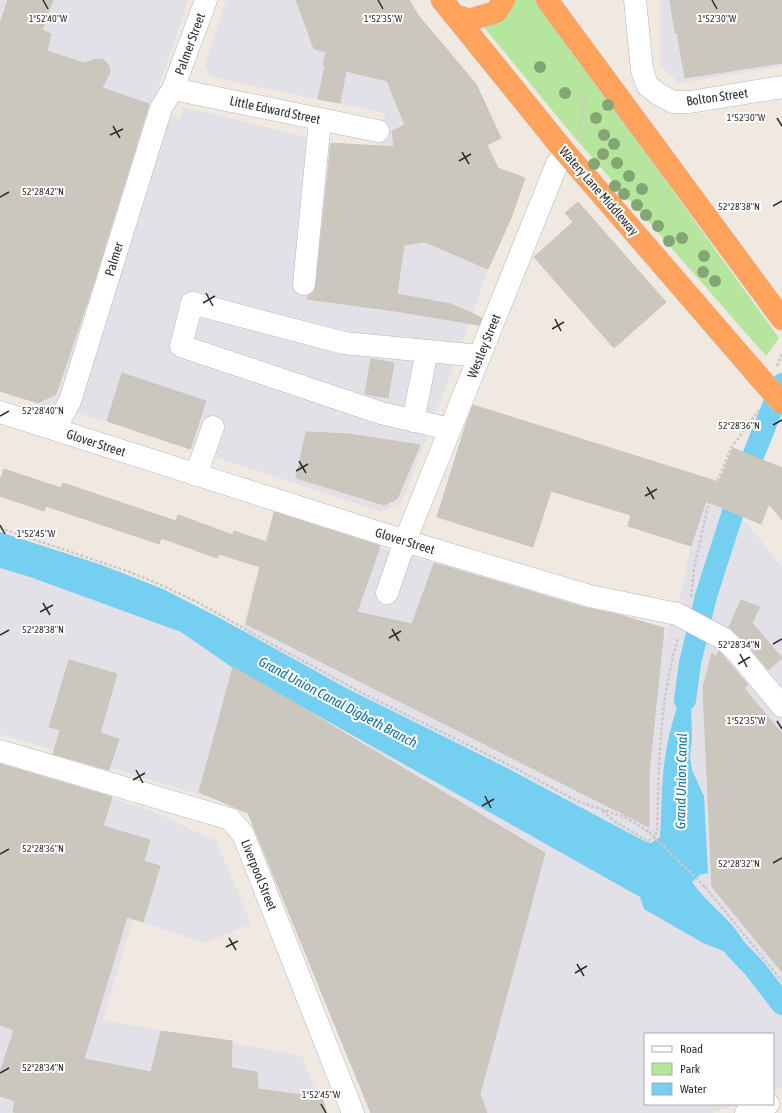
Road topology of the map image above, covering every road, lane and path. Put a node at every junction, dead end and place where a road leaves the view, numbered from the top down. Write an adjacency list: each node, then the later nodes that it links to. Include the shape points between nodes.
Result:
1 (206, 0): 7 (street, Palmer Street)
2 (504, 0): 5 (highway, via 496,12 469,20)
3 (547, 0): 12 (highway)
4 (636, 0): 6 (street, Bolton Street, via 642,70 647,85 658,94 673,102 690,102)
5 (448, 8): 10 (highway, Watery Lane Middleway)
6 (782, 86)
7 (173, 89): 8 (street, Little Edward Street); 19 (street, Palmer, via 161,108 70,401)
8 (320, 120): 9 (street, Little Edward Street); 11 (street)
9 (378, 131)
10 (565, 152): 14 (street, Westley Street, via 557,164); 15 (highway, Watery Lane Middleway, bridge)
11 (304, 284)
12 (782, 319)
13 (427, 351): 14 (street); 17 (street); 17 (street, via 344,343 192,303 180,346 374,411)
14 (480, 356): 20 (street, Westley Street)
15 (782, 403)
16 (0, 412): 19 (street, Glover Street)
17 (413, 421): 20 (street)
18 (213, 426): 21 (street)
19 (55, 429): 21 (street, Glover Street)
20 (450, 429): 23 (street, Westley Street)
21 (196, 475): 23 (street, Glover Street)
22 (0, 528): 27 (path, bridge, via 161,585 199,603 364,694 577,801 627,818 649,832 705,887)
23 (405, 541): 24 (street, Westley Street); 25 (street, Glover Street, bridge, via 590,596 677,614 724,639)
24 (387, 594)
25 (782, 706)
26 (0, 751): 29 (street, Liverpool Street, via 230,819 243,834)
27 (782, 981)
28 (766, 1105): 30 (street)
29 (353, 1113)
30 (746, 1113)

